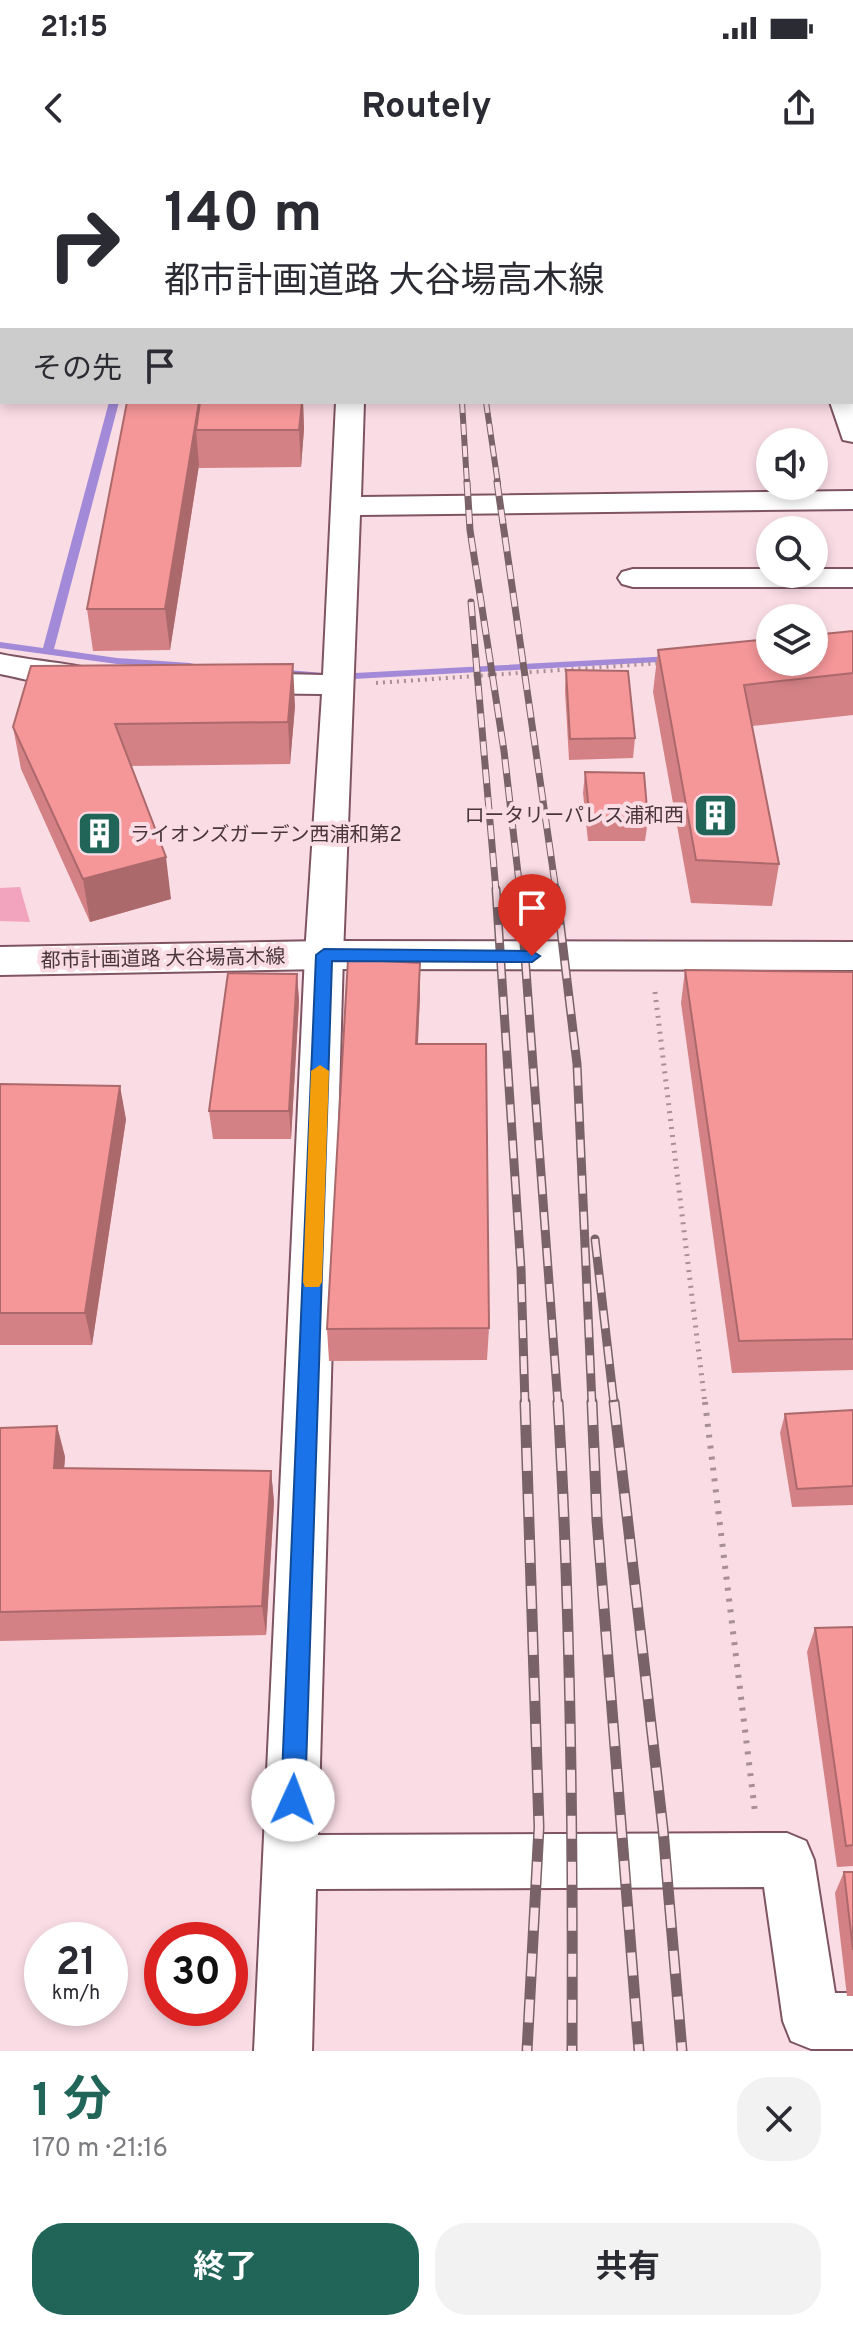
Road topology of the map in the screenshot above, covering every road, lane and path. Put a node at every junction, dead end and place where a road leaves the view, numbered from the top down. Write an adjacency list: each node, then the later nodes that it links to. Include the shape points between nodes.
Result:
1 (350, 404): 5 (street)
2 (845, 404): 3 (street)
3 (853, 434)
4 (853, 500): 5 (street)
5 (346, 506): 12 (street)
6 (633, 578): 7 (street)
7 (853, 578)
8 (674, 662): 12 (path)
9 (0, 664): 10 (street)
10 (116, 680)
11 (211, 682): 12 (street)
12 (339, 685): 13 (street)
13 (324, 955): 14 (street, 都市計画道路 大谷場高木線); 15 (street, 都市計画道路 大谷場高木線); 18 (street)
14 (853, 956)
15 (0, 961)
16 (654, 990): 17 (path)
17 (761, 1861): 18 (street); 19 (street, via 787,1860 811,2021)
18 (291, 1862): 20 (street)
19 (853, 2021)
20 (283, 2051)

